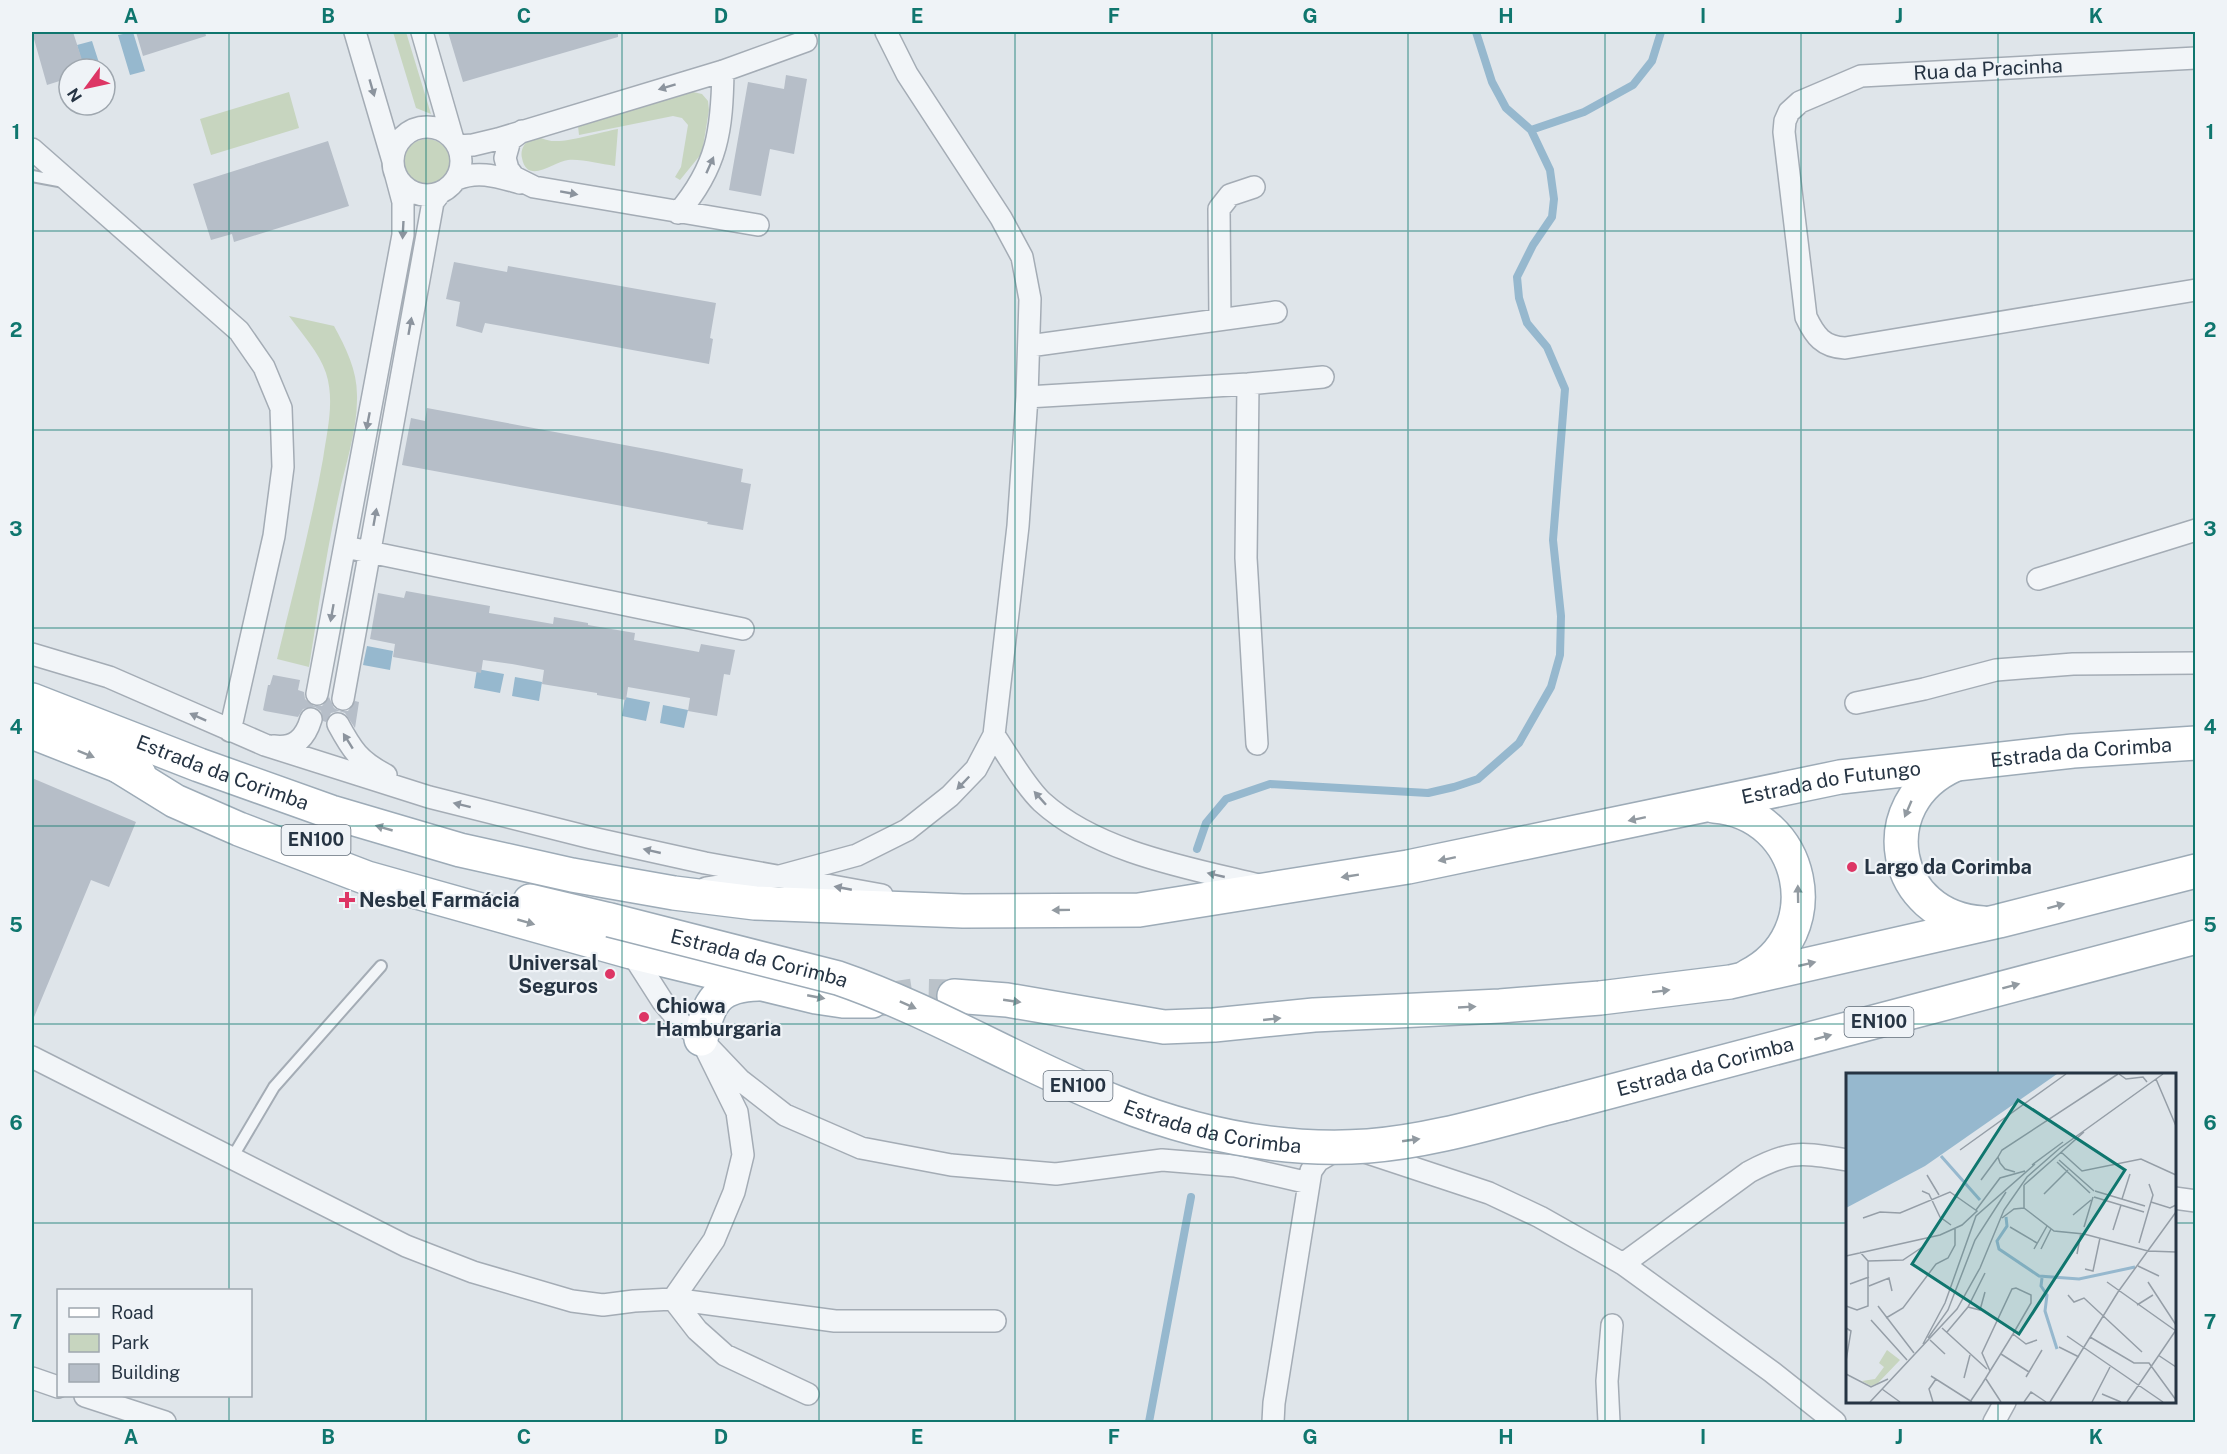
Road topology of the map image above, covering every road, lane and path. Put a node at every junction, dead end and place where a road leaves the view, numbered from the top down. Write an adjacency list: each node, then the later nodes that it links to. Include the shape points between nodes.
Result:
1 (355, 32): 10 (street, one-way to 10)
2 (422, 32): 8 (street)
3 (887, 32): 22 (street, via 907,74 1022,257 1030,299)
4 (806, 40): 6 (street)
5 (2196, 58): 19 (street, Rua da Pracinha, via 1862,75 1800,102 1785,121 1784,132 1806,317 1813,332 1833,347)
6 (723, 70): 7 (street, one-way to 7); 17 (street, one-way to 6, via 700,184 715,154)
7 (525, 130): 8 (street, via 473,145); 14 (street, via 510,140 504,158 514,177)
8 (455, 141): 10 (street, via 442,130 419,127 400,139 394,150); 12 (street, via 461,157)
9 (32, 149): 13 (street)
10 (394, 167): 16 (street, via 408,189 418,194); 27 (street, one-way to 27, via 403,202 403,235)
11 (32, 176): 13 (lane)
12 (457, 179): 14 (street, via 477,173); 16 (street)
13 (69, 183): 39 (street, via 239,331 264,367 281,408 283,467 274,536)
14 (534, 187): 17 (street, one-way to 17)
15 (1254, 187): 21 (street, via 1230,195 1219,209)
16 (440, 193): 28 (street, one-way to 16, via 433,202)
17 (678, 213): 18 (street)
18 (758, 225)
19 (2196, 290)
20 (1276, 312): 21 (street)
21 (1220, 319): 22 (street)
22 (1029, 346): 25 (street)
23 (1323, 377): 24 (street)
24 (1248, 384): 25 (street); 42 (street, via 1246,558)
25 (1027, 397): 41 (street, via 1018,526)
26 (2196, 530): 29 (street)
27 (344, 547): 28 (street); 33 (street, one-way to 33)
28 (369, 551): 30 (street); 34 (street)
29 (2038, 579)
30 (742, 628)
31 (32, 654): 39 (street, one-way to 31, via 109,677)
32 (2196, 663): 36 (street, via 1996,669)
33 (317, 694)
34 (343, 699)
35 (32, 700): 52 (main road, Estrada da Corimba / EN100, one-way to 35, via 460,850 331,812)
36 (1856, 703)
37 (311, 719): 44 (street, via 304,737 296,743 286,748)
38 (338, 724): 47 (street, one-way to 38, via 366,764)
39 (230, 731): 44 (street)
40 (32, 732): 46 (main road, Estrada da Corimba / EN100, one-way to 46)
41 (994, 735): 50 (street, one-way to 50, via 976,770 907,830 857,855); 51 (street, one-way to 41, via 1161,860 1096,837 1067,822 1040,800)
42 (1257, 744)
43 (2196, 744): 45 (main road, Estrada da Corimba / EN100)
44 (265, 745): 47 (street)
45 (1968, 762): 48 (main road, Estrada do Futungo / EN100, via 1840,777); 54 (main road, one-way to 54, via 1931,778 1913,798 1902,830 1902,857 1915,888 1934,907 1959,920)
46 (120, 767): 55 (main road, Estrada da Corimba / EN100, one-way to 55, bridge, via 278,828 379,860 838,978 953,1025 1115,1102 1172,1123 1235,1139 1299,1146 1368,1146 1433,1137); 56 (main road, Estrada da Corimba / EN100, one-way to 56, via 186,805 239,829 367,878)
47 (429, 797): 50 (street, one-way to 47, via 705,863)
48 (1695, 807): 51 (main road, Estrada da Corimba / EN100, one-way to 51, via 1408,867); 58 (main road, one-way to 48, via 1768,963 1787,940 1797,914 1798,885 1783,845 1763,824 1723,807)
49 (2196, 872): 54 (main road, one-way to 49)
50 (780, 876): 52 (street); 53 (street, one-way to 50)
51 (1273, 888): 53 (main road, Estrada da Corimba / EN100, one-way to 53, via 1139,910)
52 (674, 893): 53 (main road, Estrada da Corimba / EN100, via 755,903)
53 (963, 911)
54 (1999, 921): 58 (main road, one-way to 54)
55 (2196, 937)
56 (631, 952): 59 (main road, Estrada da Corimba / EN100); 62 (street, via 663,1002)
57 (381, 966): 64 (lane, via 274,1087)
58 (1730, 982): 60 (main road, one-way to 58, via 1007,1000 1164,1028 1314,1014 1600,998)
59 (764, 983): 61 (main road, Estrada da Corimba / EN100, one-way to 61, via 816,997); 62 (main road, EN100, via 740,984 719,994 706,1013)
60 (954, 996)
61 (872, 1001)
62 (701, 1040): 66 (street, via 740,1080 785,1114 861,1149 951,1165 1056,1174 1162,1160 1235,1166); 70 (street, via 737,1112 743,1155 734,1192 714,1240)
63 (32, 1057): 64 (street)
64 (232, 1158): 70 (street, via 406,1246 473,1272 572,1301 603,1305)
65 (1846, 1160): 69 (street, via 1802,1153 1771,1160)
66 (1309, 1183): 69 (street, via 1318,1161 1353,1148 1489,1193); 79 (street)
67 (2176, 1198): 68 (street)
68 (2196, 1201)
69 (1623, 1264): 81 (street)
70 (673, 1299): 71 (street, via 835,1321); 75 (street, via 697,1330 725,1355)
71 (995, 1321)
72 (1611, 1325): 80 (street)
73 (32, 1377): 74 (street)
74 (57, 1387)
75 (808, 1394)
76 (91, 1397): 78 (street)
77 (2004, 1403): 82 (street)
78 (165, 1422)
79 (1273, 1422)
80 (1609, 1422)
81 (1835, 1422)
82 (1994, 1422)

